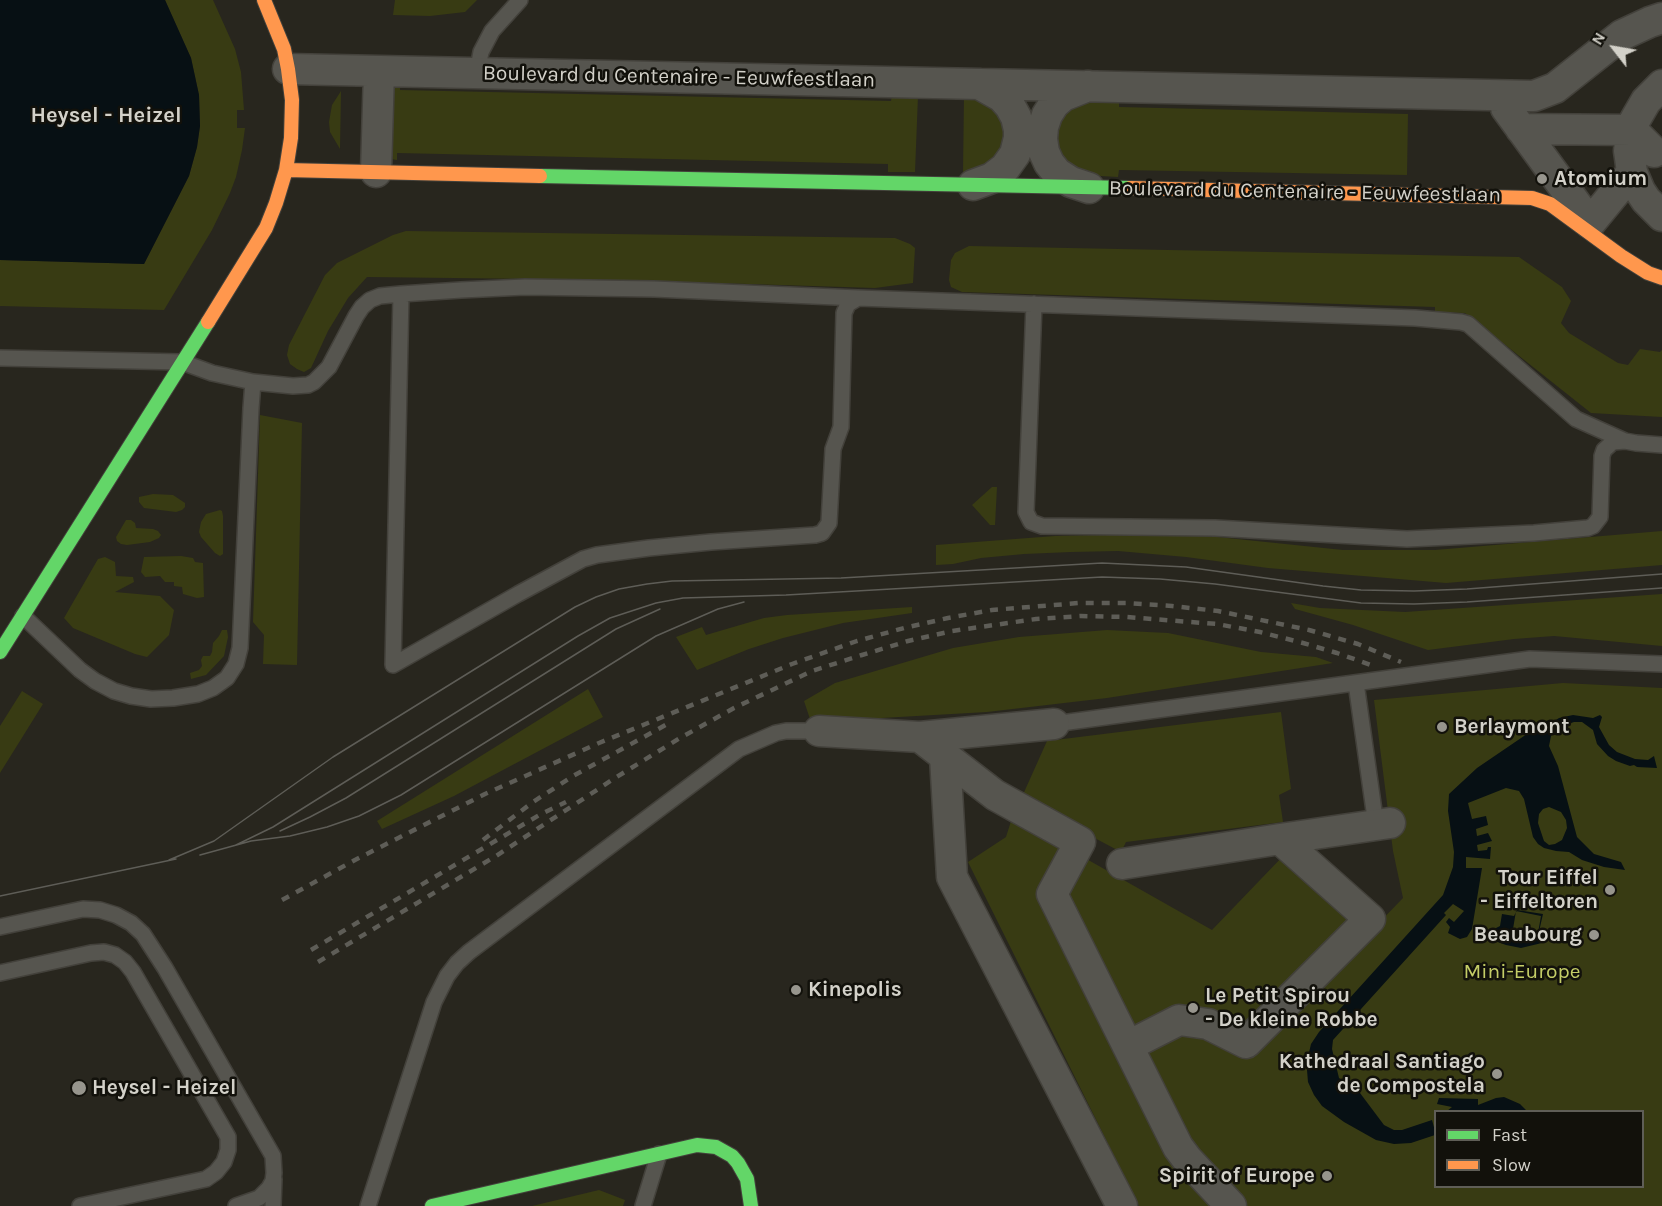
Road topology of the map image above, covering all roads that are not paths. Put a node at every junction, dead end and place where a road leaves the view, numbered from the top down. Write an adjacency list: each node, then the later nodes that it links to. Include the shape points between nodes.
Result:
1 (264, 0): 4 (street)
2 (520, 0): 6 (lane, via 492,31 481,52)
3 (1662, 18): 10 (street, via 1622,34 1555,88)
4 (288, 69): 5 (street, Boulevard du Centenaire - Eeuwfeestlaan); 13 (street, via 292,118)
5 (379, 71): 6 (street, Boulevard du Centenaire - Eeuwfeestlaan); 14 (street)
6 (477, 73): 7 (street, Boulevard du Centenaire - Eeuwfeestlaan)
7 (979, 84): 9 (street, Boulevard du Centenaire - Eeuwfeestlaan); 16 (street, Boulevard du Centenaire - Eeuwfeestlaan, via 1010,106 1019,130 1015,154 1005,168)
8 (1662, 85): 11 (street, via 1646,101)
9 (1088, 86): 10 (street, Boulevard du Centenaire - Eeuwfeestlaan); 17 (street, Boulevard du Centenaire - Eeuwfeestlaan, via 1054,104 1047,115 1042,139 1044,152 1057,173)
10 (1511, 111): 11 (street); 15 (street, via 1590,223)
11 (1632, 130): 12 (street); 15 (street)
12 (1654, 152)
13 (286, 170): 14 (street, Boulevard du Centenaire - Eeuwfeestlaan); 24 (street, via 266,228)
14 (376, 172): 16 (street, Boulevard du Centenaire - Eeuwfeestlaan)
15 (1632, 172): 18 (street, via 1646,200)
16 (973, 185): 17 (street, Boulevard du Centenaire - Eeuwfeestlaan)
17 (1089, 188): 19 (street, Boulevard du Centenaire - Eeuwfeestlaan, via 1532,198 1550,204 1621,256)
18 (1662, 216)
19 (1662, 278)
20 (401, 294): 21 (lane, via 589,287); 21 (lane, via 393,665 584,559 649,548 822,533 830,524 833,449 841,427 844,313 848,304); 25 (lane, via 380,296 362,307 329,367 314,382 293,386)
21 (858, 298): 22 (lane)
22 (1034, 304): 26 (lane, via 1461,322 1576,419); 26 (lane, via 1026,512 1031,522 1041,526 1203,528 1407,539 1588,528 1600,517 1604,450 1613,442)
23 (0, 358): 24 (lane)
24 (182, 362): 25 (lane, via 212,374); 28 (street)
25 (253, 382): 28 (lane, via 240,648 236,664 226,678 198,694 173,698 151,699 114,691 80,670)
26 (1625, 441): 27 (lane)
27 (1662, 445)
28 (23, 616): 29 (street)
29 (0, 652)
30 (1662, 664): 31 (lane, via 1530,659)
31 (1356, 682): 32 (lane); 36 (lane)
32 (1054, 724): 34 (street)
33 (819, 731): 34 (street); 47 (lane, via 776,733 739,749 458,963 434,1002)
34 (920, 737): 35 (street)
35 (945, 757): 41 (street, via 995,795 1080,842 1052,894); 51 (street, via 952,877)
36 (1383, 824): 37 (street)
37 (1280, 839): 38 (street); 41 (street, via 1370,918 1246,1043 1208,1024 1179,1020)
38 (1122, 864)
39 (0, 927): 43 (lane, via 83,909 116,915 137,928 159,958 273,1156)
40 (0, 972): 44 (lane, via 91,953 104,952 125,962 228,1137 224,1162 206,1179)
41 (1128, 1046): 52 (street, via 1178,1147)
42 (660, 1152): 48 (street); 49 (lane); 50 (street, via 706,1145 732,1156 747,1179)
43 (274, 1173): 45 (lane, via 264,1194); 46 (lane)
44 (80, 1206)
45 (236, 1206)
46 (273, 1206)
47 (368, 1206)
48 (432, 1206)
49 (643, 1206)
50 (751, 1206)
51 (1122, 1206)
52 (1231, 1206)

